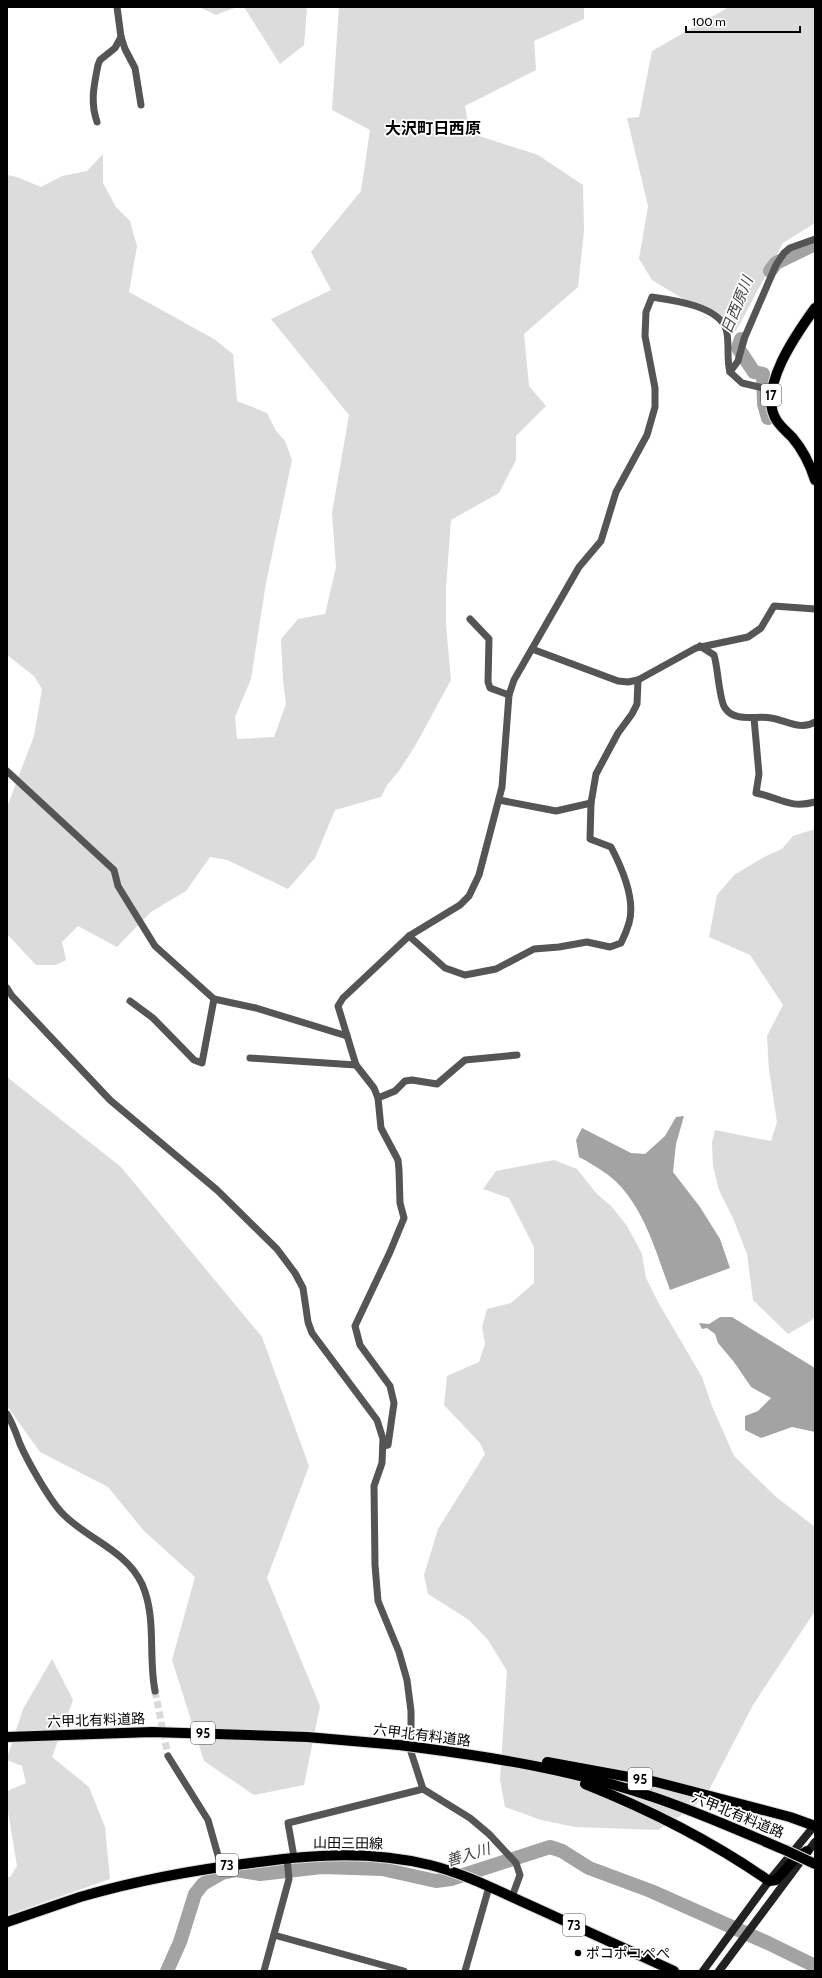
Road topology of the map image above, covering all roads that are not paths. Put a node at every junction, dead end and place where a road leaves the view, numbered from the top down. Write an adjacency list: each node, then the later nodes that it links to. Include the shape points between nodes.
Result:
1 (117, 7): 2 (street)
2 (121, 37): 3 (street, via 136,68); 4 (street, via 98,65 92,99)
3 (141, 104)
4 (97, 122)
5 (815, 239): 7 (street, via 790,248 776,265 744,340 738,361)
6 (815, 308): 8 (main road, 17, via 782,363)
7 (730, 372): 8 (street, via 742,384); 13 (street, via 726,330 722,320 714,313 676,301 652,297 646,312 645,336 655,388 654,407 647,435 616,492 601,542 579,567)
8 (772, 390): 9 (main road, 17, via 773,414 804,453)
9 (815, 480)
10 (815, 609): 12 (street, via 774,606 760,628 748,637)
11 (470, 619): 15 (street, via 489,638 490,688)
12 (700, 646): 14 (street); 16 (street, via 714,654 724,708 731,714)
13 (532, 648): 14 (street, via 618,681); 15 (street, via 514,680)
14 (638, 680): 21 (street, via 637,704 596,774)
15 (509, 695): 19 (street)
16 (754, 718): 17 (street, via 771,718 802,726); 20 (street, via 759,774 756,793 773,796 799,806)
17 (815, 722)
18 (7, 771): 25 (street, via 114,870 118,886 155,946)
19 (499, 800): 21 (street, via 556,811); 22 (street, via 479,875 469,896)
20 (815, 802)
21 (591, 803): 22 (street, via 590,840 611,847 622,869 630,896 630,922 621,943 610,947 587,942 534,949 496,969 465,976 445,968)
22 (409, 936): 26 (street, via 343,998 338,1006)
23 (7, 988): 32 (street, via 110,1100 217,1190 277,1249 303,1288 312,1333 377,1420)
24 (130, 1000): 25 (street, via 153,1018 194,1060 202,1063)
25 (214, 1000): 26 (street, via 256,1008)
26 (347, 1036): 29 (street)
27 (517, 1056): 30 (street, via 465,1060 437,1084 405,1081 395,1091)
28 (250, 1058): 29 (street)
29 (356, 1065): 30 (street, via 374,1088)
30 (378, 1098): 32 (street, via 381,1128 398,1160 400,1203 404,1218 355,1326 360,1344 390,1386 394,1403 388,1446)
31 (7, 1414): 33 (street, via 16,1428 20,1444 36,1475 62,1514 126,1562 141,1583 148,1602 152,1627 151,1662)
32 (383, 1446): 38 (street, via 382,1463 374,1486 378,1600 399,1652 407,1680 411,1711 411,1752)
33 (155, 1691)
34 (7, 1737): 35 (main road, 六甲北有料道路 / 95, bridge, via 152,1732 307,1737)
35 (461, 1753): 37 (main road, 六甲北有料道路 / 95); 39 (main road, 95, via 498,1755 579,1767 656,1782 790,1817)
36 (168, 1756): 44 (street, via 208,1820)
37 (548, 1769): 43 (main road, 六甲北有料道路 / 95, bridge, via 649,1796 713,1819); 45 (main road, 95, via 651,1811 746,1865)
38 (423, 1788): 42 (street, via 288,1823); 47 (street, via 470,1818 516,1863 520,1875)
39 (815, 1826): 45 (street)
40 (815, 1842): 41 (street)
41 (807, 1851): 45 (main road, via 796,1858 776,1880); 55 (street)
42 (290, 1858): 44 (main road, 山田三田線 / 73); 46 (main road, 山田三田線 / 73, via 334,1854 402,1859 453,1872); 49 (street, via 289,1879)
43 (815, 1864)
44 (221, 1866): 48 (main road, 山田三田線 / 73, via 151,1879 80,1897)
45 (769, 1882): 54 (street)
46 (488, 1887): 47 (main road, 山田三田線 / 73); 52 (street)
47 (512, 1897): 53 (main road, 山田三田線 / 73)
48 (7, 1922)
49 (274, 1934): 50 (street); 51 (street)
50 (264, 1971)
51 (404, 1971)
52 (465, 1971)
53 (674, 1971)
54 (703, 1971)
55 (719, 1971)

